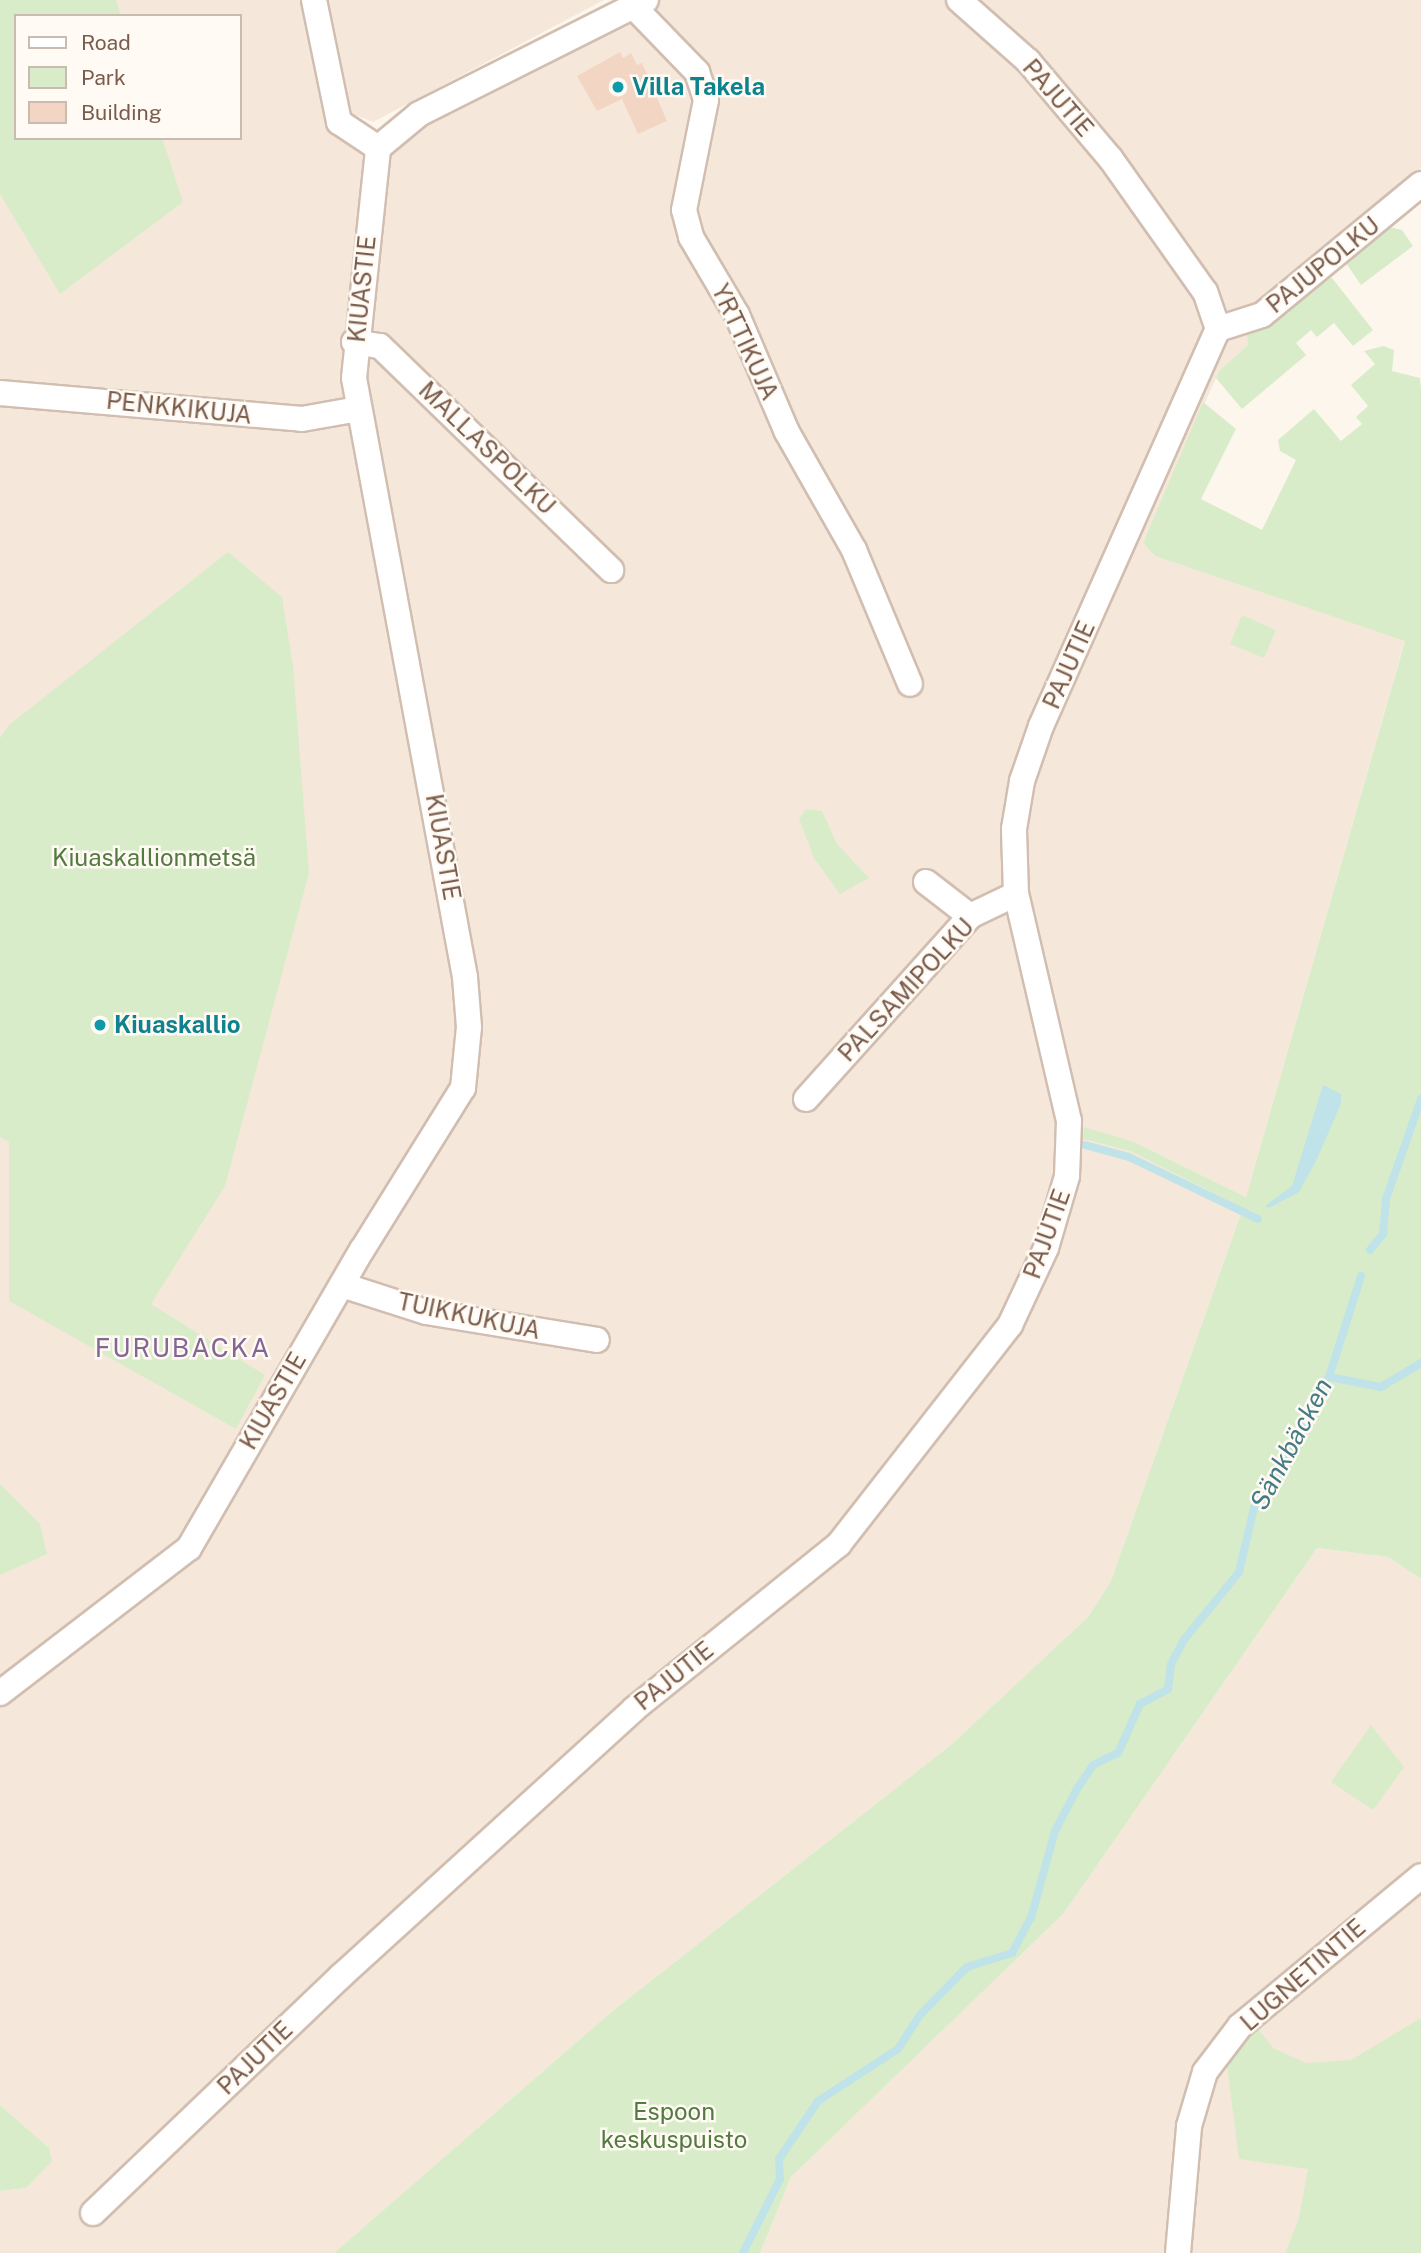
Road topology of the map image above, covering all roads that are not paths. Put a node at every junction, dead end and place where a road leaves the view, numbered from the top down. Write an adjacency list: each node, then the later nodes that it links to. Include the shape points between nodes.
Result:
1 (314, 0): 4 (street, via 339,122)
2 (959, 0): 6 (street, PAJUTIE, via 1028,61 1110,158 1205,292)
3 (640, 3): 4 (street, via 419,114); 11 (street, YRTTIKUJA, via 697,72 706,100 684,211 691,237 737,315 787,432 854,550)
4 (378, 148): 7 (street, KIUASTIE)
5 (1421, 184): 6 (street, PAJUPOLKU, via 1262,315)
6 (1217, 329): 13 (street, PAJUTIE, via 1030,754 1014,829)
7 (354, 342): 9 (street, KIUASTIE); 10 (street, MALLASPOLKU, via 380,346)
8 (0, 393): 9 (street, PENKKIKUJA, via 302,419)
9 (359, 409): 16 (street, KIUASTIE, via 418,704 468,1027 463,1088)
10 (611, 570)
11 (910, 684)
12 (926, 882): 14 (street)
13 (1016, 894): 14 (street, PALSAMIPOLKU); 20 (street, PAJUTIE, via 1068,1135 1068,1176 1046,1248 1010,1325 839,1544 634,1709 341,1976)
14 (970, 916): 15 (street, PALSAMIPOLKU)
15 (806, 1099)
16 (342, 1285): 17 (street, TUIKKUKUJA, via 426,1312); 18 (street, KIUASTIE, via 189,1548)
17 (597, 1340)
18 (0, 1693)
19 (1421, 1876): 21 (street, LUGNETINTIE, via 1240,2026 1205,2072 1191,2113)
20 (93, 2213)
21 (1178, 2253)

